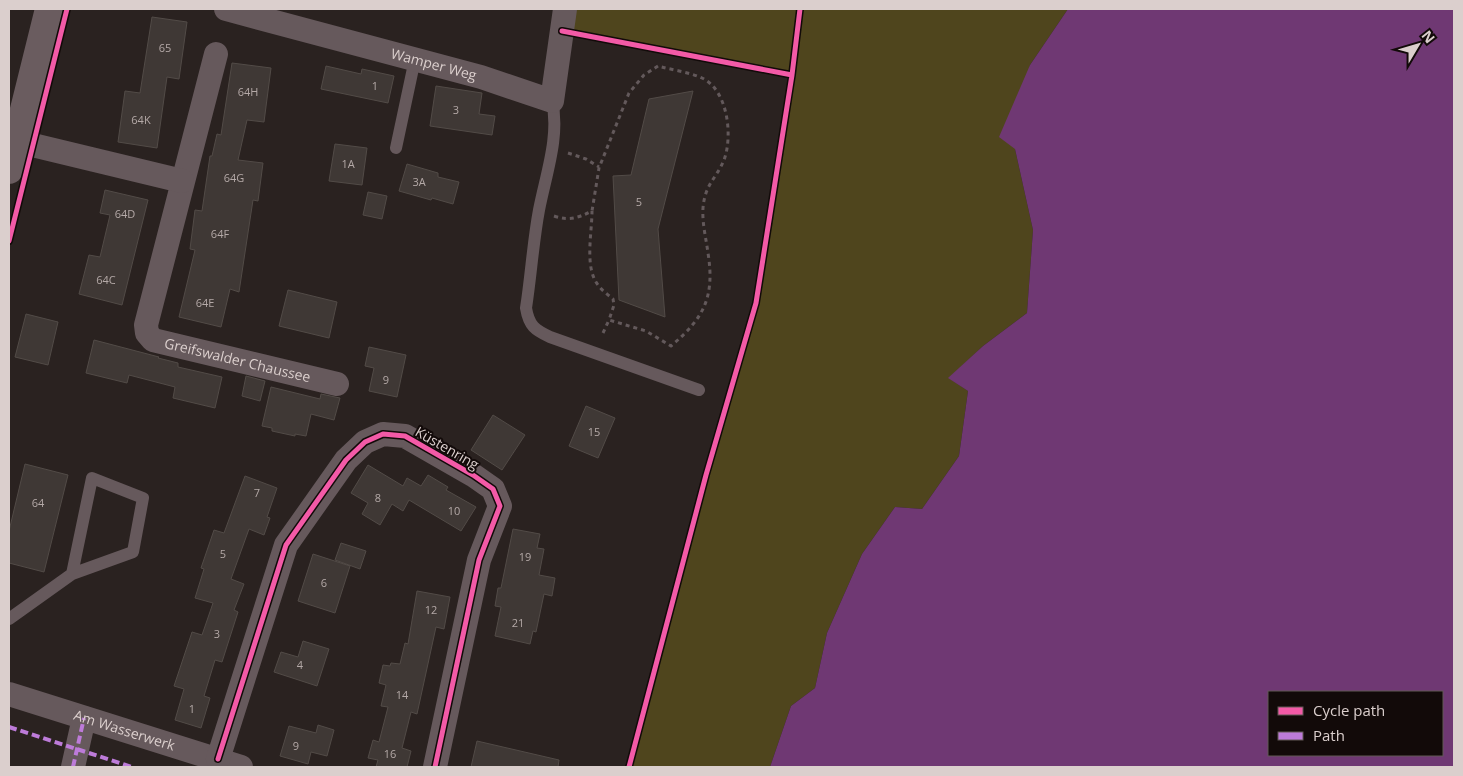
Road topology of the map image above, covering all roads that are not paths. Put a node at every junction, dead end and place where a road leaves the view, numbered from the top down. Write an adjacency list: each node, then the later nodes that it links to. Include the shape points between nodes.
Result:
1 (48, 9): 7 (main road)
2 (226, 9): 5 (street, Wamper Weg)
3 (565, 9): 6 (street)
4 (216, 54): 10 (street, Greifswalder Chaussee)
5 (415, 59): 6 (street, Wamper Weg); 8 (lane)
6 (552, 101): 12 (lane, via 555,115 552,147 539,211 526,308 528,320 537,331)
7 (16, 141): 9 (main road); 10 (street)
8 (396, 148)
9 (9, 170)
10 (182, 181): 11 (street, Greifswalder Chaussee, via 146,325 147,333 154,340)
11 (337, 384)
12 (699, 390)
13 (72, 574): 13 (lane, via 92,478 142,498 133,552); 14 (lane)
14 (9, 619)
15 (9, 694): 16 (street, Am Wasserwerk)
16 (84, 718): 17 (street, Am Wasserwerk); 18 (street)
17 (218, 759): 19 (street, Am Wasserwerk); 20 (street, Küstenring, via 286,545 346,460 365,442 383,434 405,436 473,475 493,489 500,506 479,560)
18 (72, 767)
19 (242, 767)
20 (435, 767)

